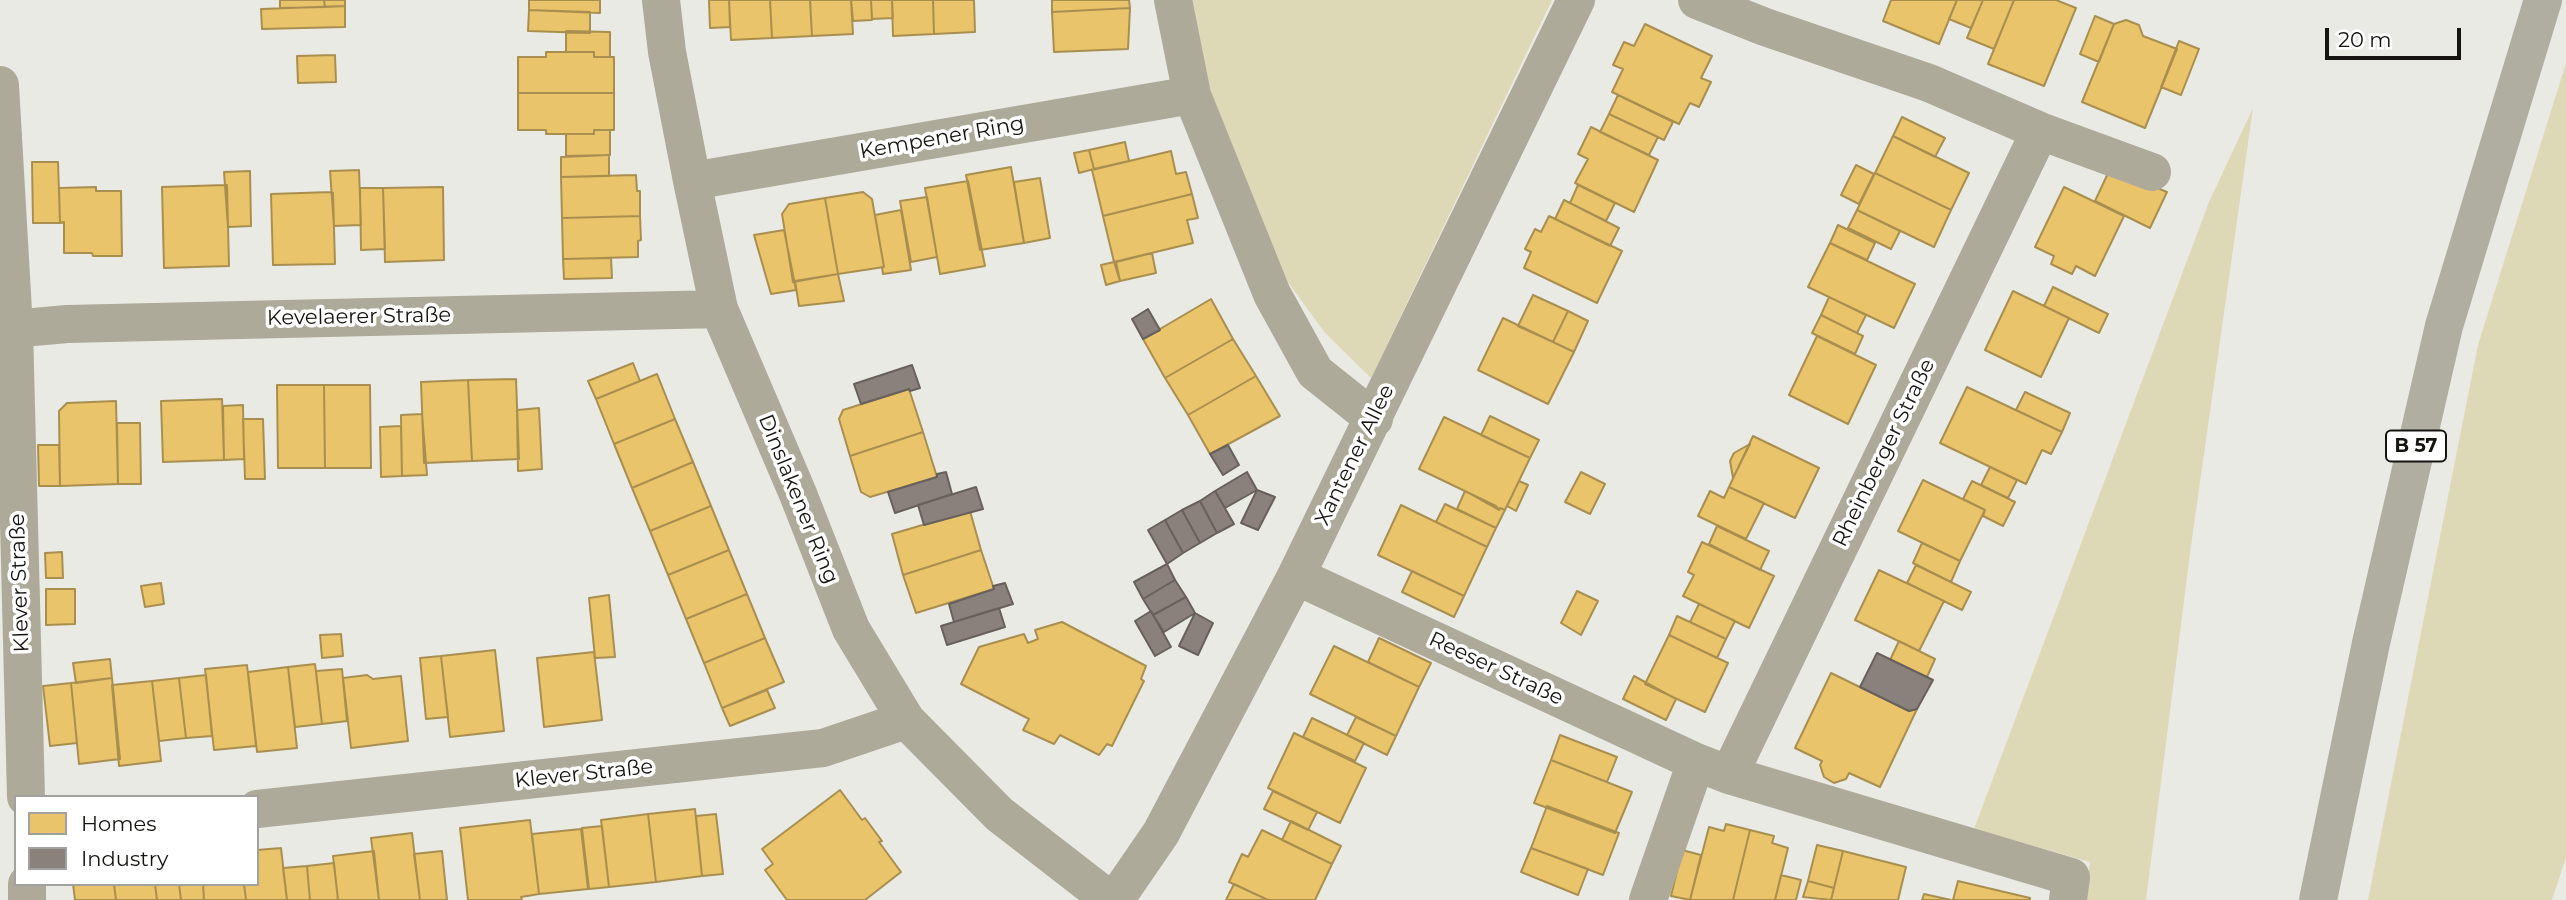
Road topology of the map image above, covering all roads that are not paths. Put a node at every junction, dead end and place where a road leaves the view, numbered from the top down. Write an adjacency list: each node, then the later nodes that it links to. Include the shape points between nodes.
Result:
1 (660, 0): 10 (street, Dinslakener Ring)
2 (1173, 0): 7 (street)
3 (1576, 0): 13 (street, Xantener Allee)
4 (1697, 0): 8 (street, via 1929,83)
5 (2543, 0): 22 (main road, B 57, via 2444,326)
6 (0, 85): 12 (street, Klever Straße)
7 (1192, 95): 10 (street, Kempener Ring); 13 (street, via 1272,294 1315,372)
8 (2040, 131): 9 (street); 16 (street, Rheinberger Straße)
9 (2152, 172)
10 (692, 181): 11 (street, Dinslakener Ring)
11 (719, 309): 12 (street, Kevelaerer Straße); 15 (street, Dinslakener Ring, via 851,629)
12 (7, 329): 17 (street, Klever Straße)
13 (1374, 419): 14 (street, Xantener Allee)
14 (1296, 576): 16 (street, Reeser Straße); 19 (street, Xantener Allee, via 1161,833)
15 (906, 720): 18 (street, Klever Straße, via 822,748); 19 (street, Dinslakener Ring, via 999,814)
16 (1713, 769): 20 (street); 21 (street, Reeser Straße, via 2071,877)
17 (26, 795)
18 (259, 808)
19 (1113, 900)
20 (1648, 900)
21 (2068, 900)
22 (2318, 900)

